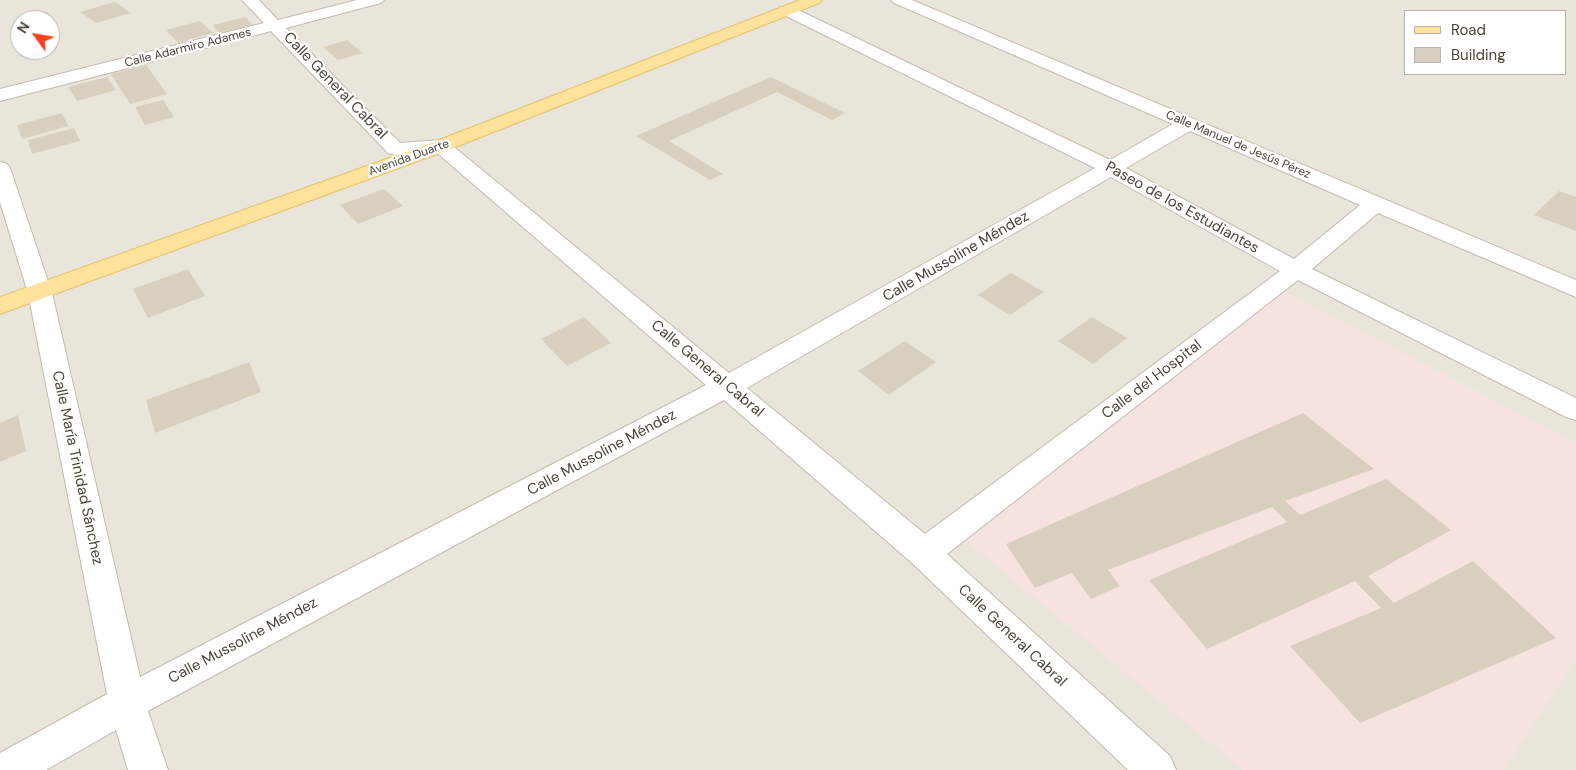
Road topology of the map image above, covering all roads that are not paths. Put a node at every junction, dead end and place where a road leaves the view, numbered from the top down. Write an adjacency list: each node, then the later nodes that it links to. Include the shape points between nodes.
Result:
1 (250, 0): 6 (street, Calle General Cabral)
2 (376, 0): 6 (street, Calle Adarmiro Adames)
3 (814, 0): 5 (main road, Avenida Duarte)
4 (899, 0): 8 (street, Calle Manuel de Jesús Pérez)
5 (786, 10): 9 (main road, Avenida Duarte); 11 (street, Paseo de los Estudiantes)
6 (277, 26): 7 (street, Calle Adarmiro Adames); 9 (street, Calle General Cabral, via 395,149)
7 (0, 95)
8 (1188, 124): 11 (street, Calle Mussoline Méndez); 12 (street, Calle Manuel de Jesús Pérez)
9 (441, 146): 15 (main road, Avenida Duarte); 17 (street, Calle General Cabral)
10 (0, 168): 15 (street, Calle María Trinidad Sánchez)
11 (1112, 169): 13 (street, Paseo de los Estudiantes); 17 (street, Calle Mussoline Méndez)
12 (1376, 203): 13 (street, Calle del Hospital); 14 (street, Calle Manuel de Jesús Pérez)
13 (1296, 270): 18 (street, Paseo de los Estudiantes); 19 (street, Calle del Hospital)
14 (1576, 289)
15 (40, 293): 16 (main road, Avenida Duarte); 20 (street, Calle María Trinidad Sánchez)
16 (0, 306)
17 (728, 386): 19 (street, Calle General Cabral); 20 (street, Calle Mussoline Méndez)
18 (1576, 410)
19 (924, 553): 23 (street, Calle General Cabral)
20 (127, 703): 21 (street, Calle Mussoline Méndez); 22 (street, Calle María Trinidad Sánchez)
21 (8, 770)
22 (148, 770)
23 (1156, 770)

